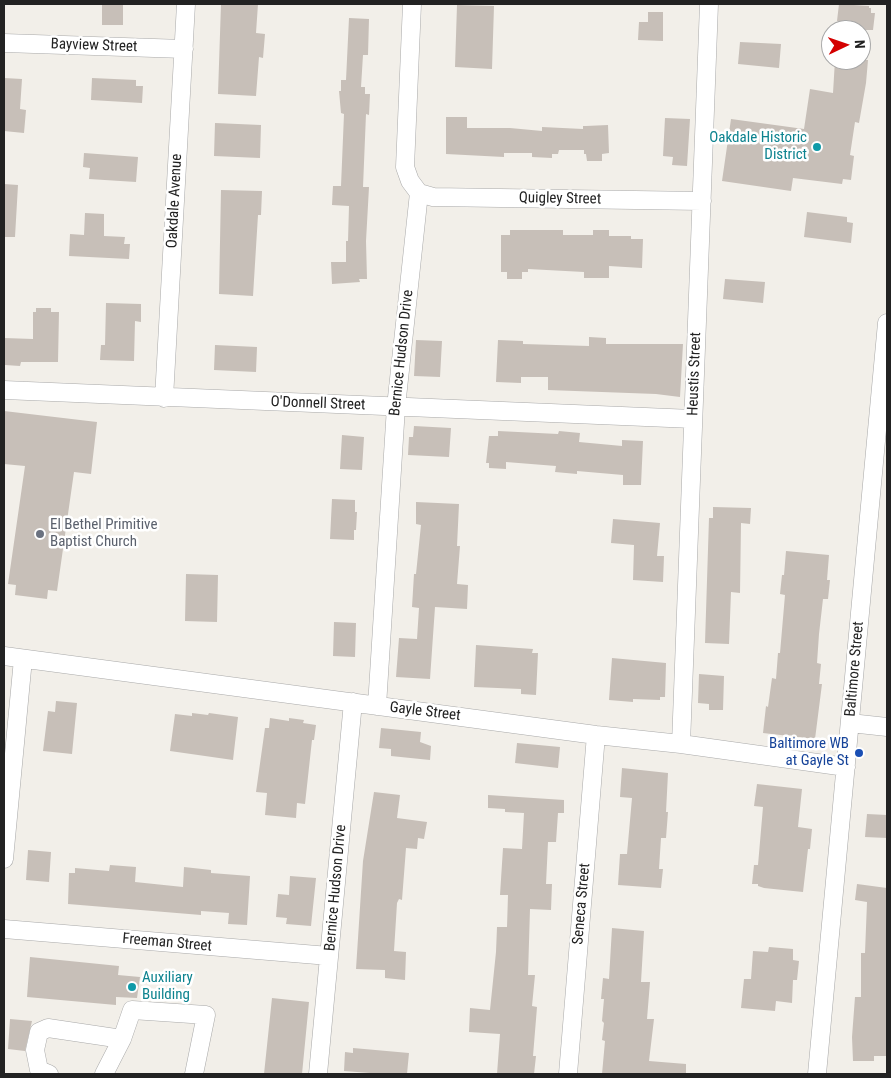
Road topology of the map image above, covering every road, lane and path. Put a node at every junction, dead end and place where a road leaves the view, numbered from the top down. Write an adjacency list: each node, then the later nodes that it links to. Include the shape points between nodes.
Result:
1 (186, 4): 5 (street, Oakdale Avenue)
2 (412, 4): 6 (street, via 405,167)
3 (709, 4): 7 (street, Heustis Street)
4 (4, 43): 5 (street, Bayview Street)
5 (184, 49): 10 (street, Oakdale Avenue)
6 (419, 193): 7 (street, Quigley Street, via 433,196); 11 (street, Bernice Hudson Drive)
7 (702, 201): 12 (street, Heustis Street)
8 (887, 323): 17 (street, Baltimore Street)
9 (4, 390): 10 (street, O'Donnell Street)
10 (164, 398): 11 (street, O'Donnell Street)
11 (396, 407): 12 (street, O'Donnell Street); 16 (street, Bernice Hudson Drive)
12 (693, 419): 20 (street, Heustis Street)
13 (4, 656): 14 (street, Gayle Street)
14 (23, 659): 15 (street, Gayle Street); 22 (street)
15 (353, 702): 16 (street, Gayle Street); 24 (street, Bernice Hudson Drive)
16 (378, 706): 19 (street, Gayle Street)
17 (850, 723): 18 (street); 21 (street, Baltimore Street)
18 (887, 727)
19 (596, 735): 20 (street, Gayle Street); 30 (street, Seneca Street)
20 (681, 744): 21 (street, Gayle Street)
21 (846, 767): 31 (street, Baltimore Street)
22 (4, 859)
23 (4, 929): 24 (street, Freeman Street)
24 (329, 956): 29 (street, Bernice Hudson Drive)
25 (122, 1039): 26 (street, via 48,1028 39,1032 35,1050 39,1070); 27 (street); 28 (street, via 132,1010 206,1015)
26 (49, 1074)
27 (104, 1074)
28 (194, 1074)
29 (318, 1074)
30 (568, 1074)
31 (817, 1074)

